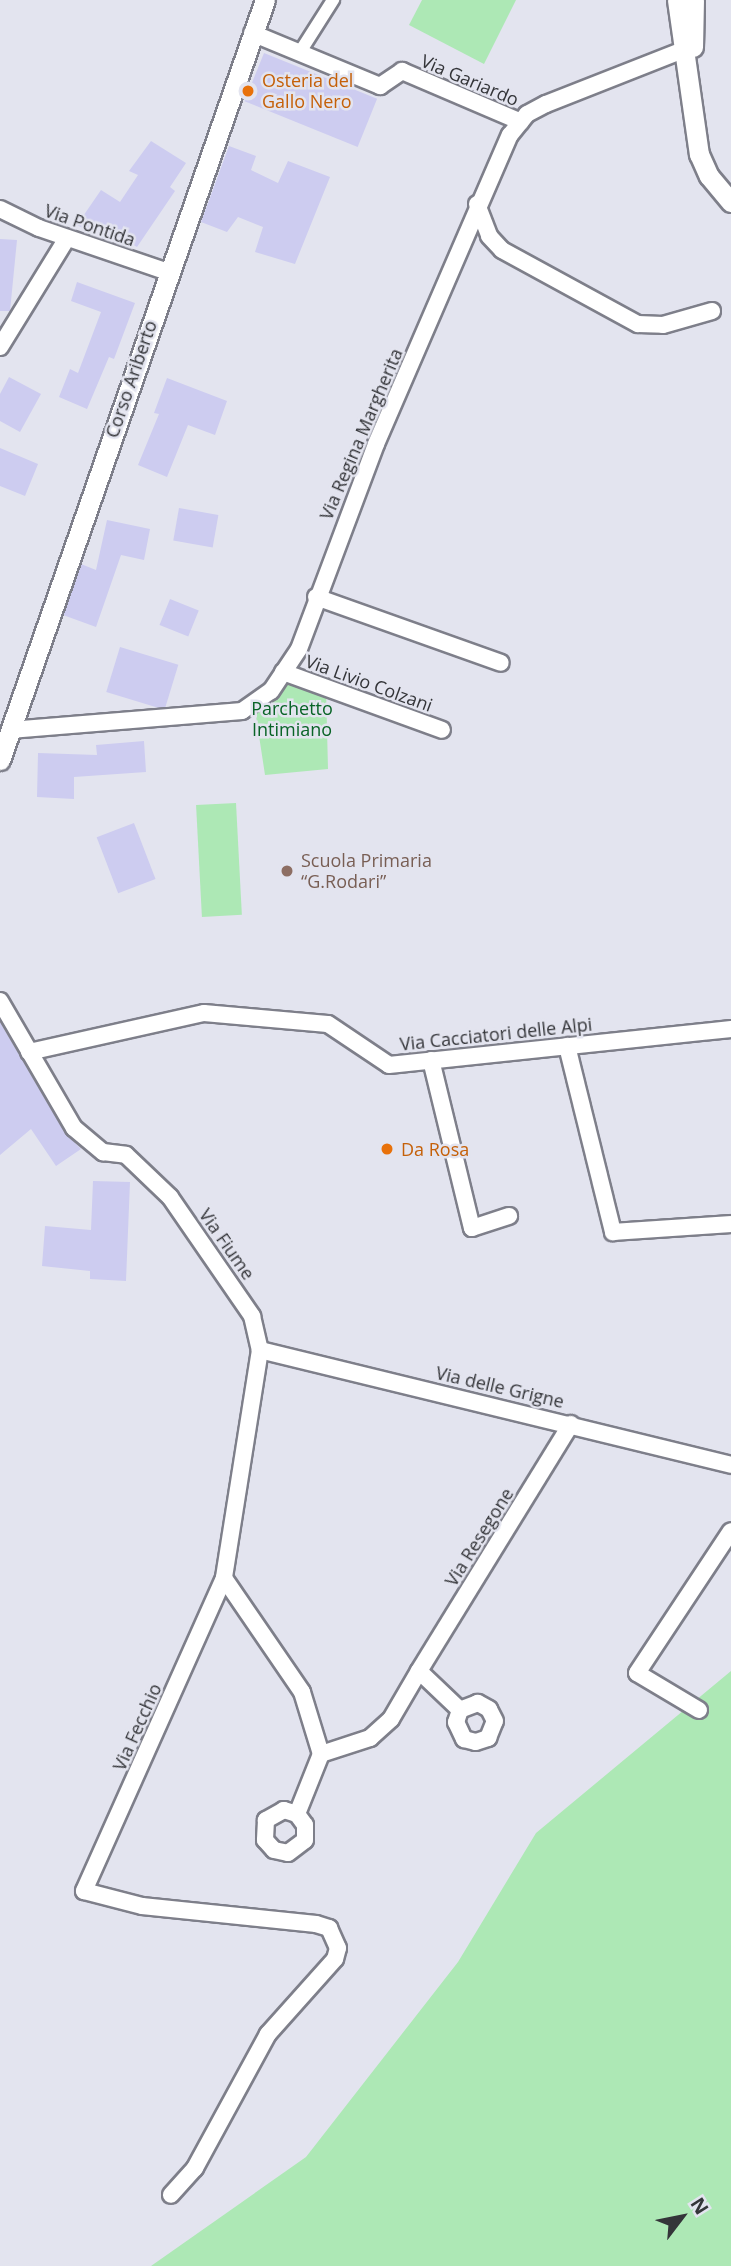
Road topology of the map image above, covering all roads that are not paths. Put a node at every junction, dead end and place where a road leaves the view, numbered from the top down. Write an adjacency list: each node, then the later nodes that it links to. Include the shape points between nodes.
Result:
1 (265, 0): 5 (street, Corso Ariberto)
2 (333, 0): 7 (street)
3 (677, 0): 6 (street)
4 (694, 0): 6 (street)
5 (252, 33): 7 (street, Via Gariardo); 13 (street, Corso Ariberto)
6 (687, 48): 8 (street, Via Regina Margherita, via 546,104); 9 (street, via 695,132 709,176)
7 (300, 52): 8 (street, Via Gariardo, via 380,86 402,71)
8 (521, 122): 10 (street, Via Regina Margherita)
9 (731, 202)
10 (477, 204): 14 (street, via 489,236 502,250 638,324 663,325); 16 (street, Via Regina Margherita)
11 (0, 209): 12 (street, Via Pontida)
12 (67, 238): 13 (street, Via Pontida); 15 (street)
13 (168, 272): 19 (street, Corso Ariberto)
14 (712, 311)
15 (0, 348)
16 (316, 597): 17 (street); 18 (street, Via Regina Margherita, via 299,649)
17 (500, 663)
18 (283, 672): 19 (street, Via Regina Margherita, via 271,691 242,711); 20 (street, Via Livio Colzani)
19 (10, 730): 21 (street, Corso Ariberto)
20 (442, 730)
21 (0, 760)
22 (0, 1001): 25 (street, Via Fiume)
23 (731, 1029): 24 (street, Via Cacciatori delle Alpi)
24 (567, 1046): 26 (street, Via Cacciatori delle Alpi); 28 (street, via 613,1232)
25 (29, 1052): 26 (street, Via Cacciatori delle Alpi, via 204,1013 328,1024 388,1065); 29 (street, Via Fiume, via 74,1128 103,1152 126,1155 170,1197 252,1316)
26 (431, 1060): 27 (street, via 472,1228)
27 (509, 1216)
28 (731, 1224)
29 (260, 1350): 30 (street, Via delle Grigne); 33 (street, Via Fiume)
30 (571, 1424): 31 (street, Via delle Grigne); 34 (street, Via Resegone)
31 (731, 1465)
32 (731, 1531): 36 (street, via 636,1673)
33 (224, 1578): 37 (street, via 302,1692); 39 (street, Via Fecchio, via 84,1891 142,1906 316,1924 335,1936 335,1959 268,2034 195,2168)
34 (419, 1671): 35 (street); 37 (street, Via Resegone, via 391,1718 370,1738)
35 (460, 1710)
36 (699, 1710)
37 (321, 1754): 38 (street)
38 (296, 1814)
39 (171, 2195)

